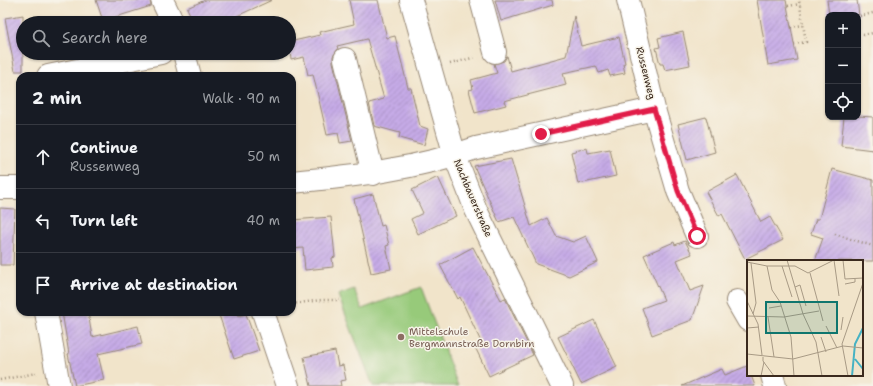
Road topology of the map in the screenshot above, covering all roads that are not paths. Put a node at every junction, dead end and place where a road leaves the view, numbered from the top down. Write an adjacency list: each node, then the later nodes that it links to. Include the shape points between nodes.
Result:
1 (162, 0): 5 (street)
2 (410, 0): 13 (street, Nachbauerstraße)
3 (481, 0): 6 (street)
4 (628, 0): 12 (street, Russenweg)
5 (170, 16)
6 (496, 52)
7 (345, 59): 14 (street)
8 (127, 60): 10 (street)
9 (186, 60): 11 (street)
10 (68, 72)
11 (189, 72)
12 (654, 109): 13 (street, via 476,148); 18 (street, Russenweg, via 678,191)
13 (455, 156): 14 (street); 26 (street, Nachbauerstraße, via 476,210)
14 (373, 174): 15 (street)
15 (296, 182)
16 (0, 188): 17 (street)
17 (16, 188)
18 (697, 236)
19 (737, 301): 22 (street)
20 (47, 316): 24 (street)
21 (264, 316): 25 (street)
22 (747, 318)
23 (772, 376): 27 (street)
24 (58, 378)
25 (288, 386)
26 (562, 386)
27 (775, 386)

